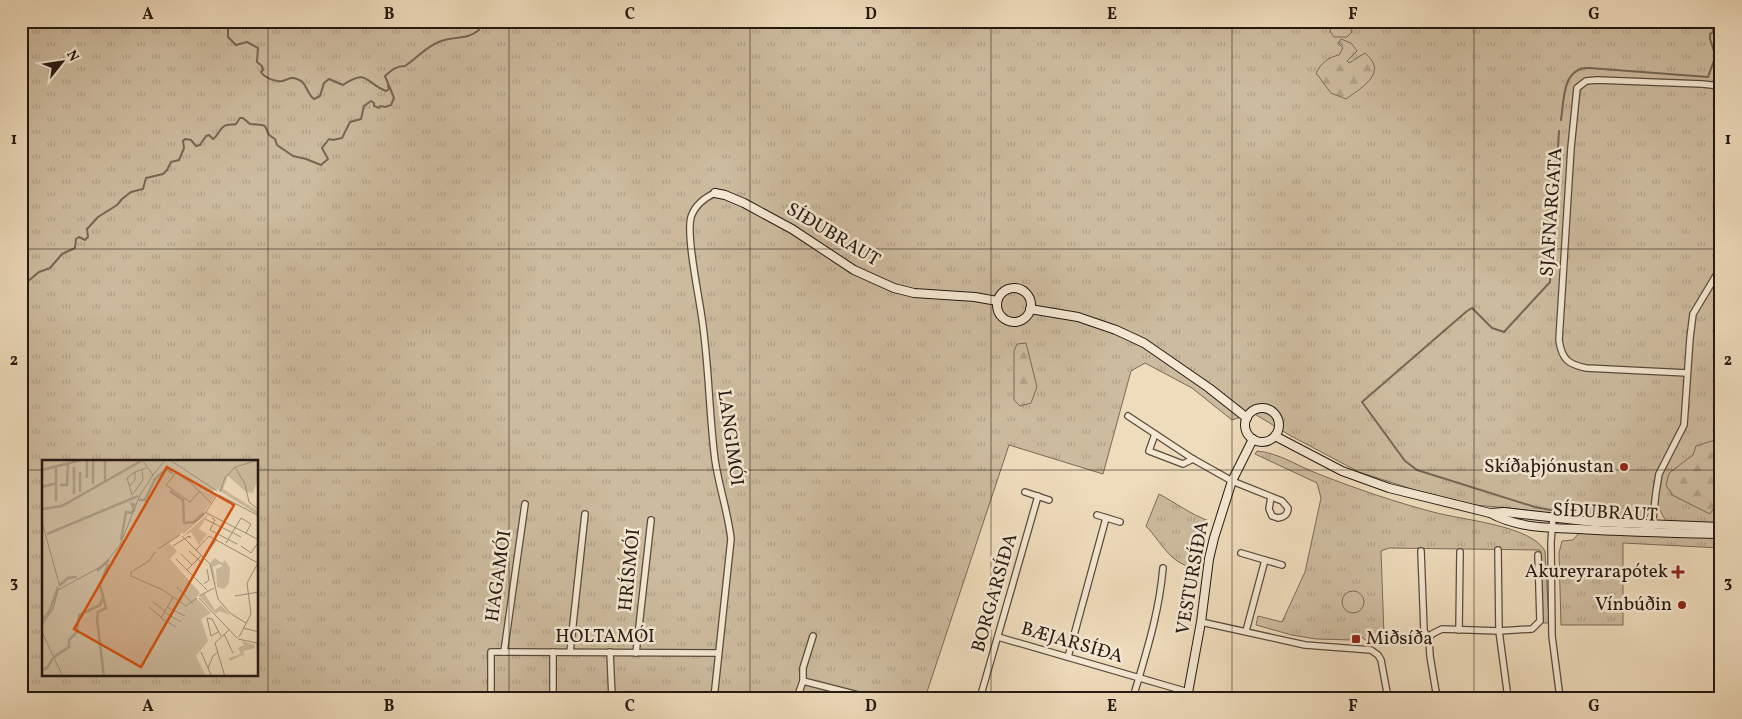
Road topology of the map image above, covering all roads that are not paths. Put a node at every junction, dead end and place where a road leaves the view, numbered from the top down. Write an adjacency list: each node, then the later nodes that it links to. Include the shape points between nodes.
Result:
1 (1721, 86): 6 (street, SJAFNARGATA, via 1597,80 1586,81 1577,88 1560,349 1571,364 1586,368)
2 (714, 193): 4 (street, SÍÐUBRAUT, via 744,203 792,229 854,270 894,288); 50 (street, LANGIMÓI, via 698,203 690,223 716,463 731,539)
3 (1721, 262): 6 (street, via 1693,314)
4 (997, 301): 5 (street, via 999,314 1009,321 1023,320); 5 (street, via 1006,290 1018,288 1028,295)
5 (1030, 309): 8 (street, via 1078,317 1144,343)
6 (1688, 373): 28 (street, via 1684,425 1659,474)
7 (1128, 416): 9 (street)
8 (1247, 418): 10 (street, via 1259,408 1274,412 1279,421); 11 (street, via 1246,431)
9 (1155, 434): 12 (street); 12 (street, via 1148,452 1183,464)
10 (1275, 436): 11 (street, via 1264,442); 19 (street, SÍÐUBRAUT, via 1361,478)
11 (1253, 439): 13 (street, VESTURSÍÐA)
12 (1194, 459): 13 (street)
13 (1232, 481): 16 (street); 38 (street, VESTURSÍÐA, via 1209,559)
14 (1025, 492): 15 (street)
15 (1038, 496): 17 (street); 43 (street, BORGARSÍÐA)
16 (1271, 497)
17 (1050, 500)
18 (524, 504): 45 (street, HAGAMÓI)
19 (1490, 513): 23 (street, SÍÐUBRAUT); 27 (street, SÍÐUBRAUT, via 1502,520)
20 (585, 514): 47 (street)
21 (1096, 515): 22 (street)
22 (1106, 518): 25 (street); 51 (street)
23 (1553, 518): 27 (street); 28 (street, SÍÐUBRAUT)
24 (651, 520): 49 (street, HRÍSMÓI)
25 (1120, 522)
26 (1721, 527): 28 (street, SÍÐUBRAUT)
27 (1552, 528): 28 (street, SÍÐUBRAUT); 66 (street, via 1552,636)
28 (1652, 529): 29 (street, SÍÐUBRAUT)
29 (1721, 534)
30 (1498, 550): 41 (street)
31 (1421, 551): 44 (street, via 1424,631)
32 (1460, 552): 39 (street)
33 (1241, 553): 35 (street)
34 (1538, 555): 41 (street, via 1540,621 1532,630)
35 (1265, 560): 36 (street); 40 (street)
36 (1282, 565)
37 (1163, 568): 52 (street, via 1156,616)
38 (1201, 622): 40 (street); 55 (street, VESTURSÍÐA)
39 (1459, 630): 41 (street); 44 (street, via 1436,631)
40 (1246, 631): 63 (street, via 1305,645 1371,650 1381,660)
41 (1499, 631): 65 (street)
42 (813, 636): 53 (street, via 803,668)
43 (998, 637): 51 (street, BÆJARSÍÐA); 61 (street, BORGARSÍÐA)
44 (1429, 638): 64 (street)
45 (504, 652): 46 (street, HOLTAMÓI); 56 (street, HOLTAMÓI, via 491,652)
46 (553, 652): 47 (street, HOLTAMÓI); 57 (street)
47 (570, 652): 48 (street, HOLTAMÓI)
48 (610, 652): 49 (street, HOLTAMÓI); 58 (street)
49 (636, 653): 50 (street, HOLTAMÓI)
50 (718, 653): 59 (street, LANGIMÓI)
51 (1068, 657): 52 (street, BÆJARSÍÐA)
52 (1139, 678): 55 (street, BÆJARSÍÐA); 62 (street, BÆJARSÍÐA)
53 (803, 680): 54 (street); 60 (street)
54 (858, 695)
55 (1188, 695)
56 (491, 698)
57 (553, 698)
58 (612, 698)
59 (714, 698)
60 (797, 698)
61 (980, 698)
62 (1133, 698)
63 (1388, 698)
64 (1437, 698)
65 (1508, 698)
66 (1560, 698)

